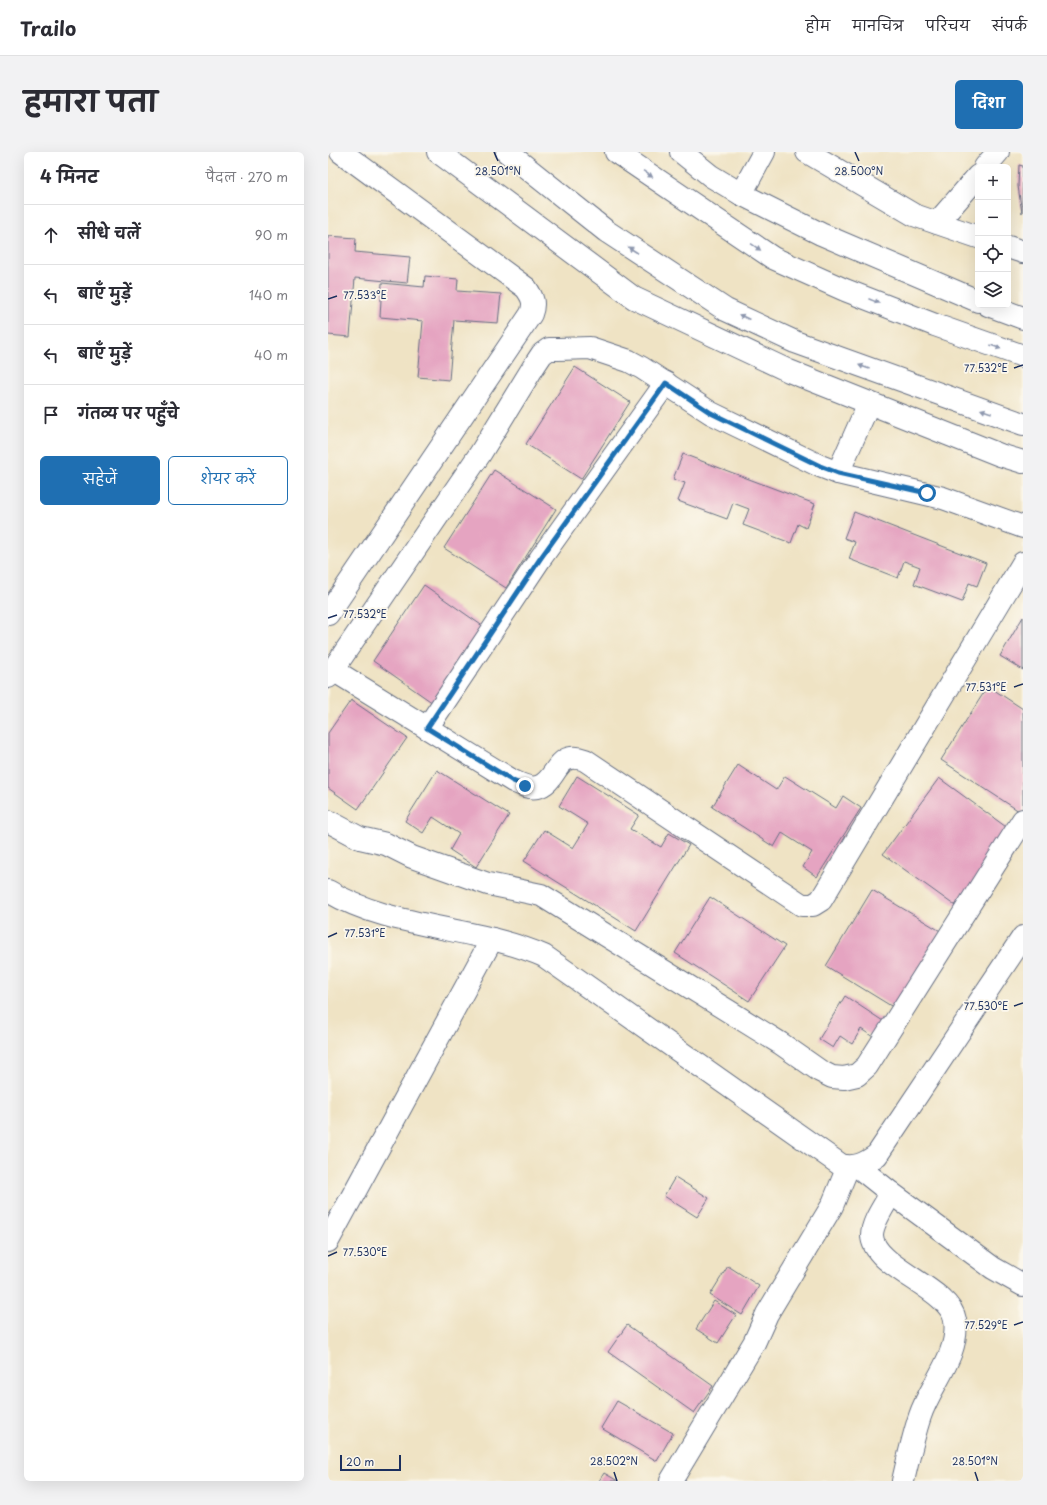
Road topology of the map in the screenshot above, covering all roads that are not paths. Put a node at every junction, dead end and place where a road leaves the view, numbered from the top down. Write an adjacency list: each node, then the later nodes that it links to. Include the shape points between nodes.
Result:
1 (341, 152): 27 (street, via 526,288 534,304 531,314)
2 (438, 152): 21 (street, via 634,298 789,371)
3 (507, 152): 22 (street, one-way to 3, via 795,342 726,310 606,231)
4 (616, 152): 19 (street, one-way to 19, via 773,258 921,320)
5 (681, 152): 11 (street, via 711,176)
6 (764, 152): 11 (street)
7 (807, 152): 12 (street, via 914,215)
8 (998, 152): 9 (street)
9 (988, 164)
10 (975, 179): 12 (street)
11 (741, 194): 16 (street, via 821,234)
12 (937, 223): 13 (street)
13 (975, 236)
14 (1011, 248): 15 (street)
15 (1023, 252)
16 (975, 300)
17 (996, 308): 18 (street)
18 (1023, 318)
19 (1023, 356)
20 (666, 383): 24 (street, via 711,413); 28 (street, via 629,361 590,348 549,350 542,354 480,454); 29 (street, via 540,559)
21 (869, 403): 23 (street); 24 (street)
22 (1023, 424)
23 (1023, 462)
24 (838, 473): 25 (street, via 943,498)
25 (1023, 527)
26 (1023, 563): 29 (street, via 821,900 813,905 802,905 585,760 568,758 561,762 544,784 536,788 525,786)
27 (328, 614)
28 (331, 673): 29 (street)
29 (427, 728)
30 (1023, 820): 31 (street, via 867,1066 857,1074 844,1078 832,1077 820,1071 780,1042 540,895 488,884 412,857 386,844 360,838)
31 (328, 821)
32 (328, 891): 34 (street, via 366,910)
33 (1023, 937): 35 (street, via 877,1155)
34 (492, 938): 35 (street, via 544,956 841,1165); 37 (street)
35 (853, 1166): 36 (street); 39 (street, via 767,1314 754,1343)
36 (891, 1194): 38 (street, via 993,1268); 40 (street, via 872,1235 875,1246 883,1256 948,1307 955,1318 956,1336 920,1416)
37 (328, 1241)
38 (1023, 1285)
39 (671, 1481)
40 (903, 1481)

